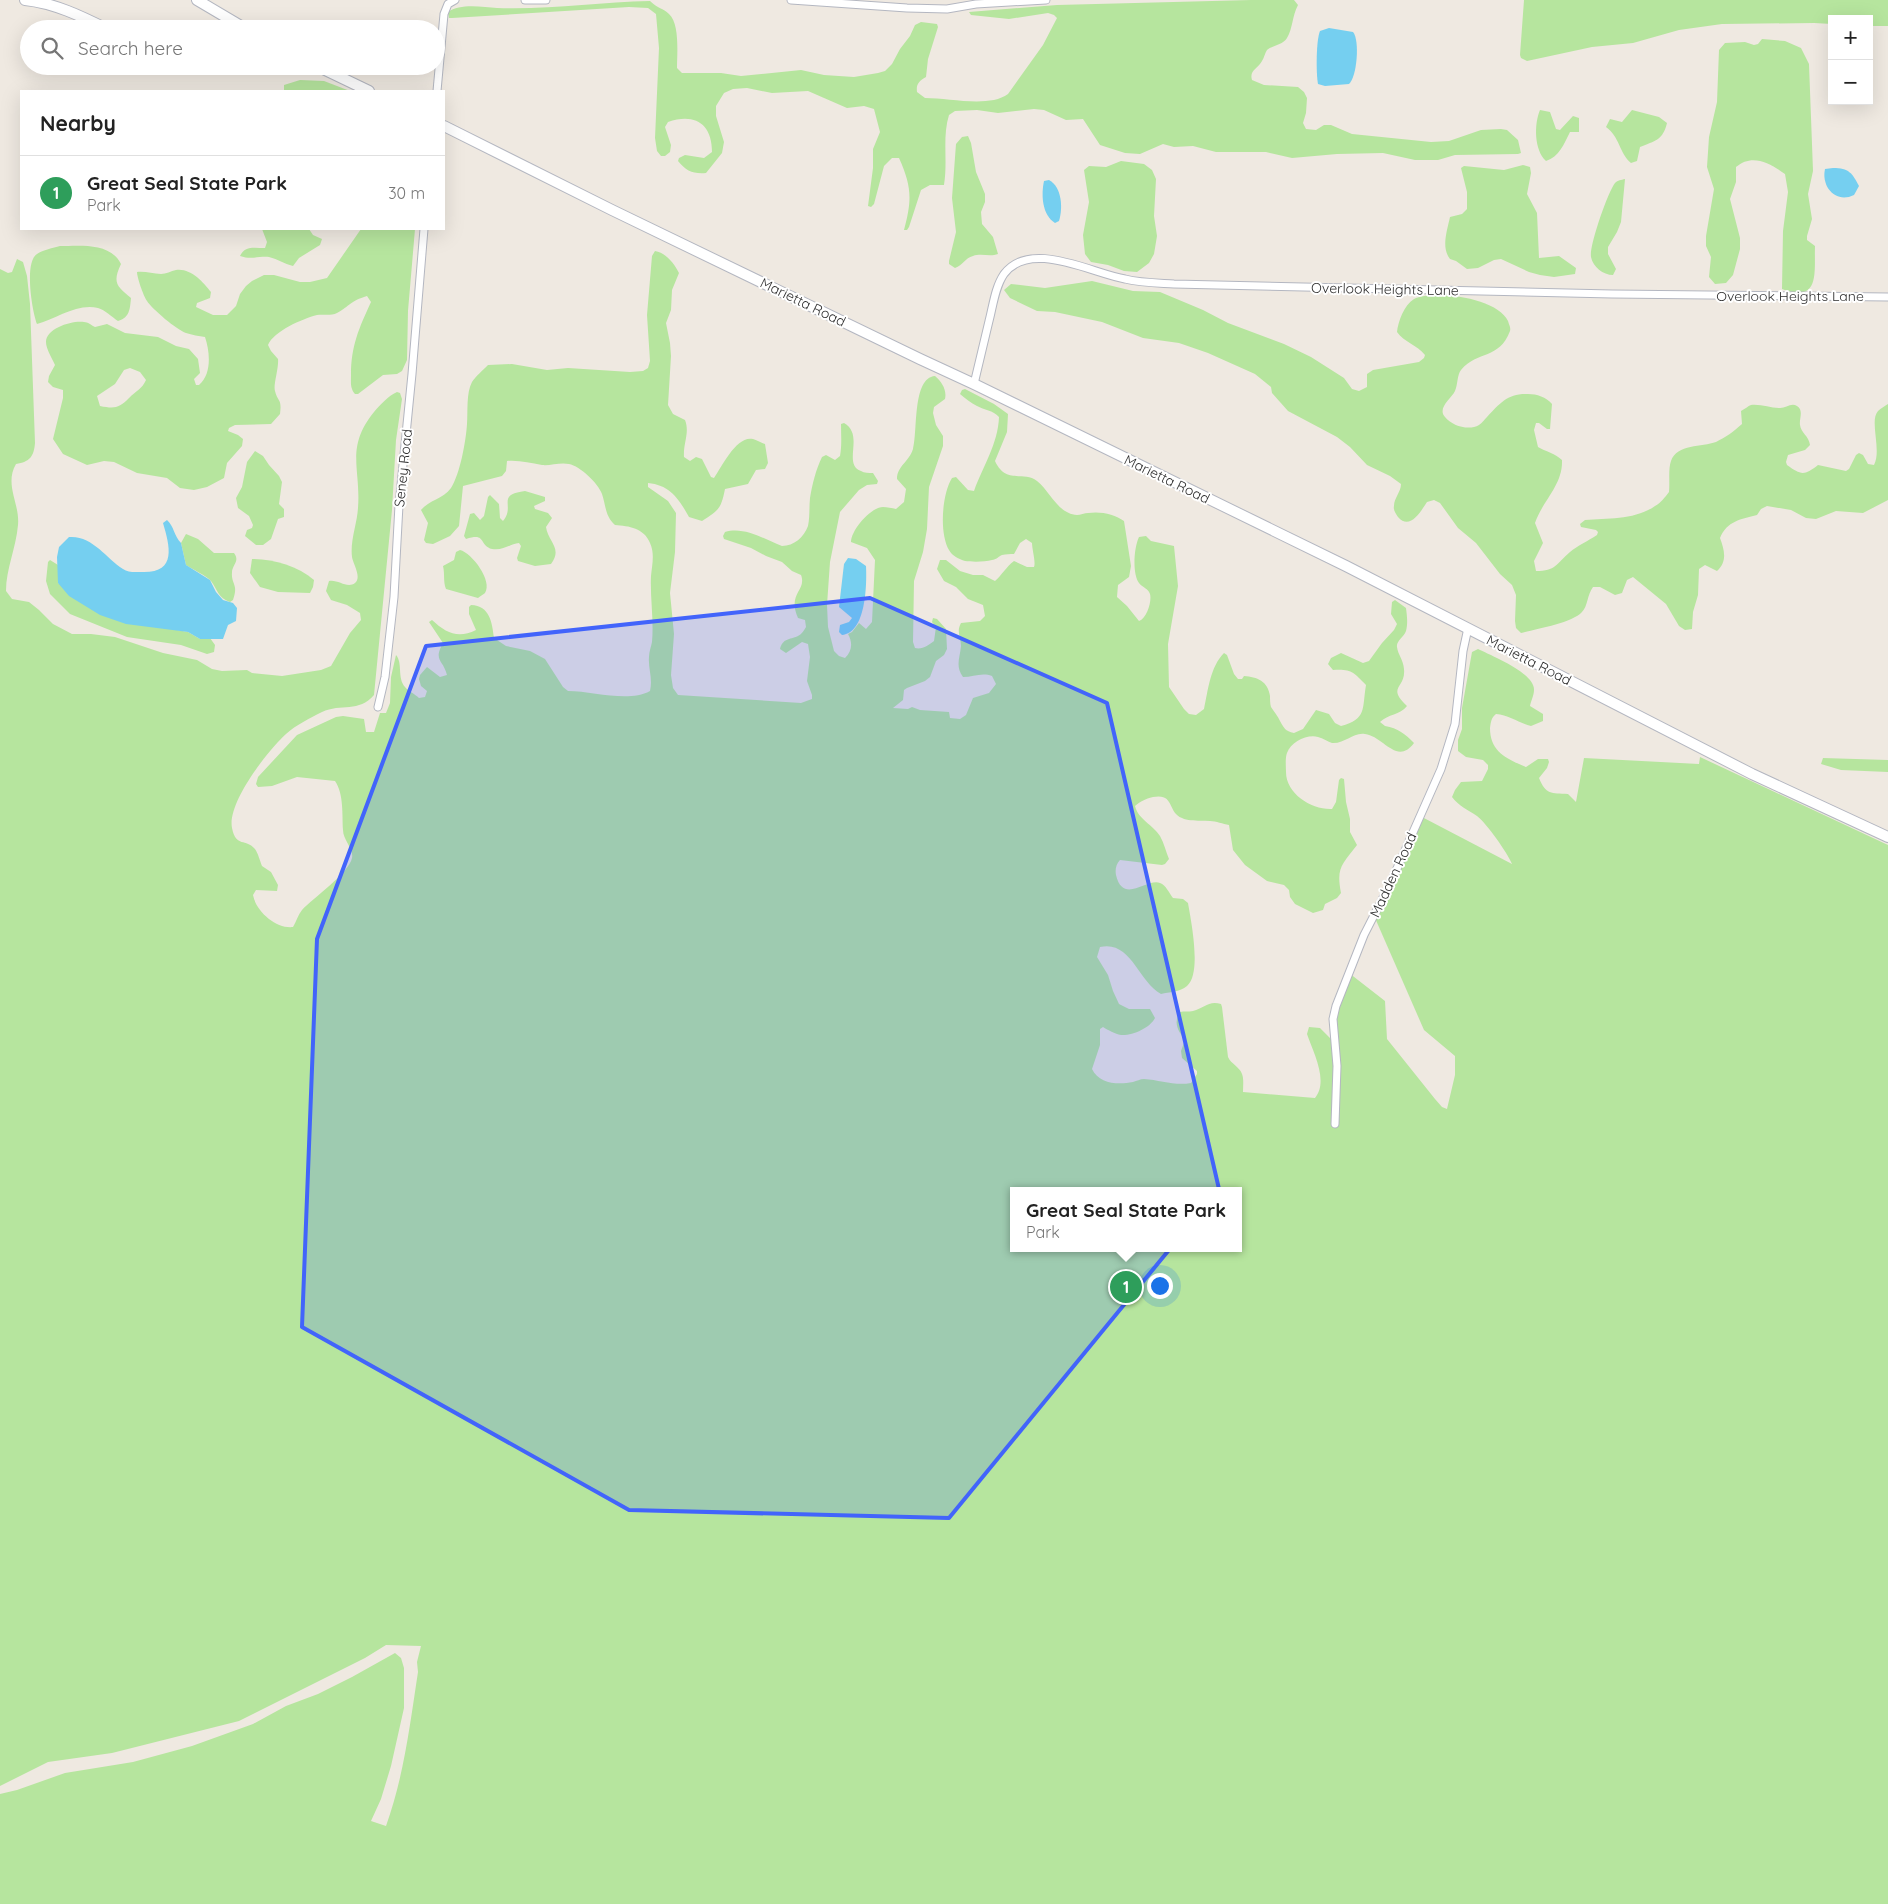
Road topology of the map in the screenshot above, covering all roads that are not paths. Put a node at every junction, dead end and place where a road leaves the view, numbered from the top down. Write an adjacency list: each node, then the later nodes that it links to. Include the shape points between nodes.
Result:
1 (25, 0): 8 (street, via 52,5)
2 (197, 0): 9 (street)
3 (455, 0): 10 (street, via 448,4)
4 (525, 0): 5 (street)
5 (546, 0)
6 (791, 0): 7 (street, via 947,9)
7 (1046, 0)
8 (88, 20)
9 (222, 20)
10 (444, 20)
11 (336, 75): 13 (street)
12 (439, 75): 14 (street)
13 (367, 90)
14 (438, 90)
15 (445, 126): 18 (street, Marietta Road)
16 (424, 230): 20 (street, Seney Road, via 394,597 385,677)
17 (1888, 297): 18 (street, Overlook Heights Lane, via 1174,284 1124,279 1044,258 1028,259 1019,260 1003,275)
18 (974, 384): 19 (street, Marietta Road)
19 (1468, 628): 21 (street, Marietta Road, via 1692,744); 22 (street, Madden Road, via 1455,724 1441,769 1364,935 1336,1006 1333,1019 1337,1066)
20 (378, 707)
21 (1888, 837)
22 (1335, 1124)

